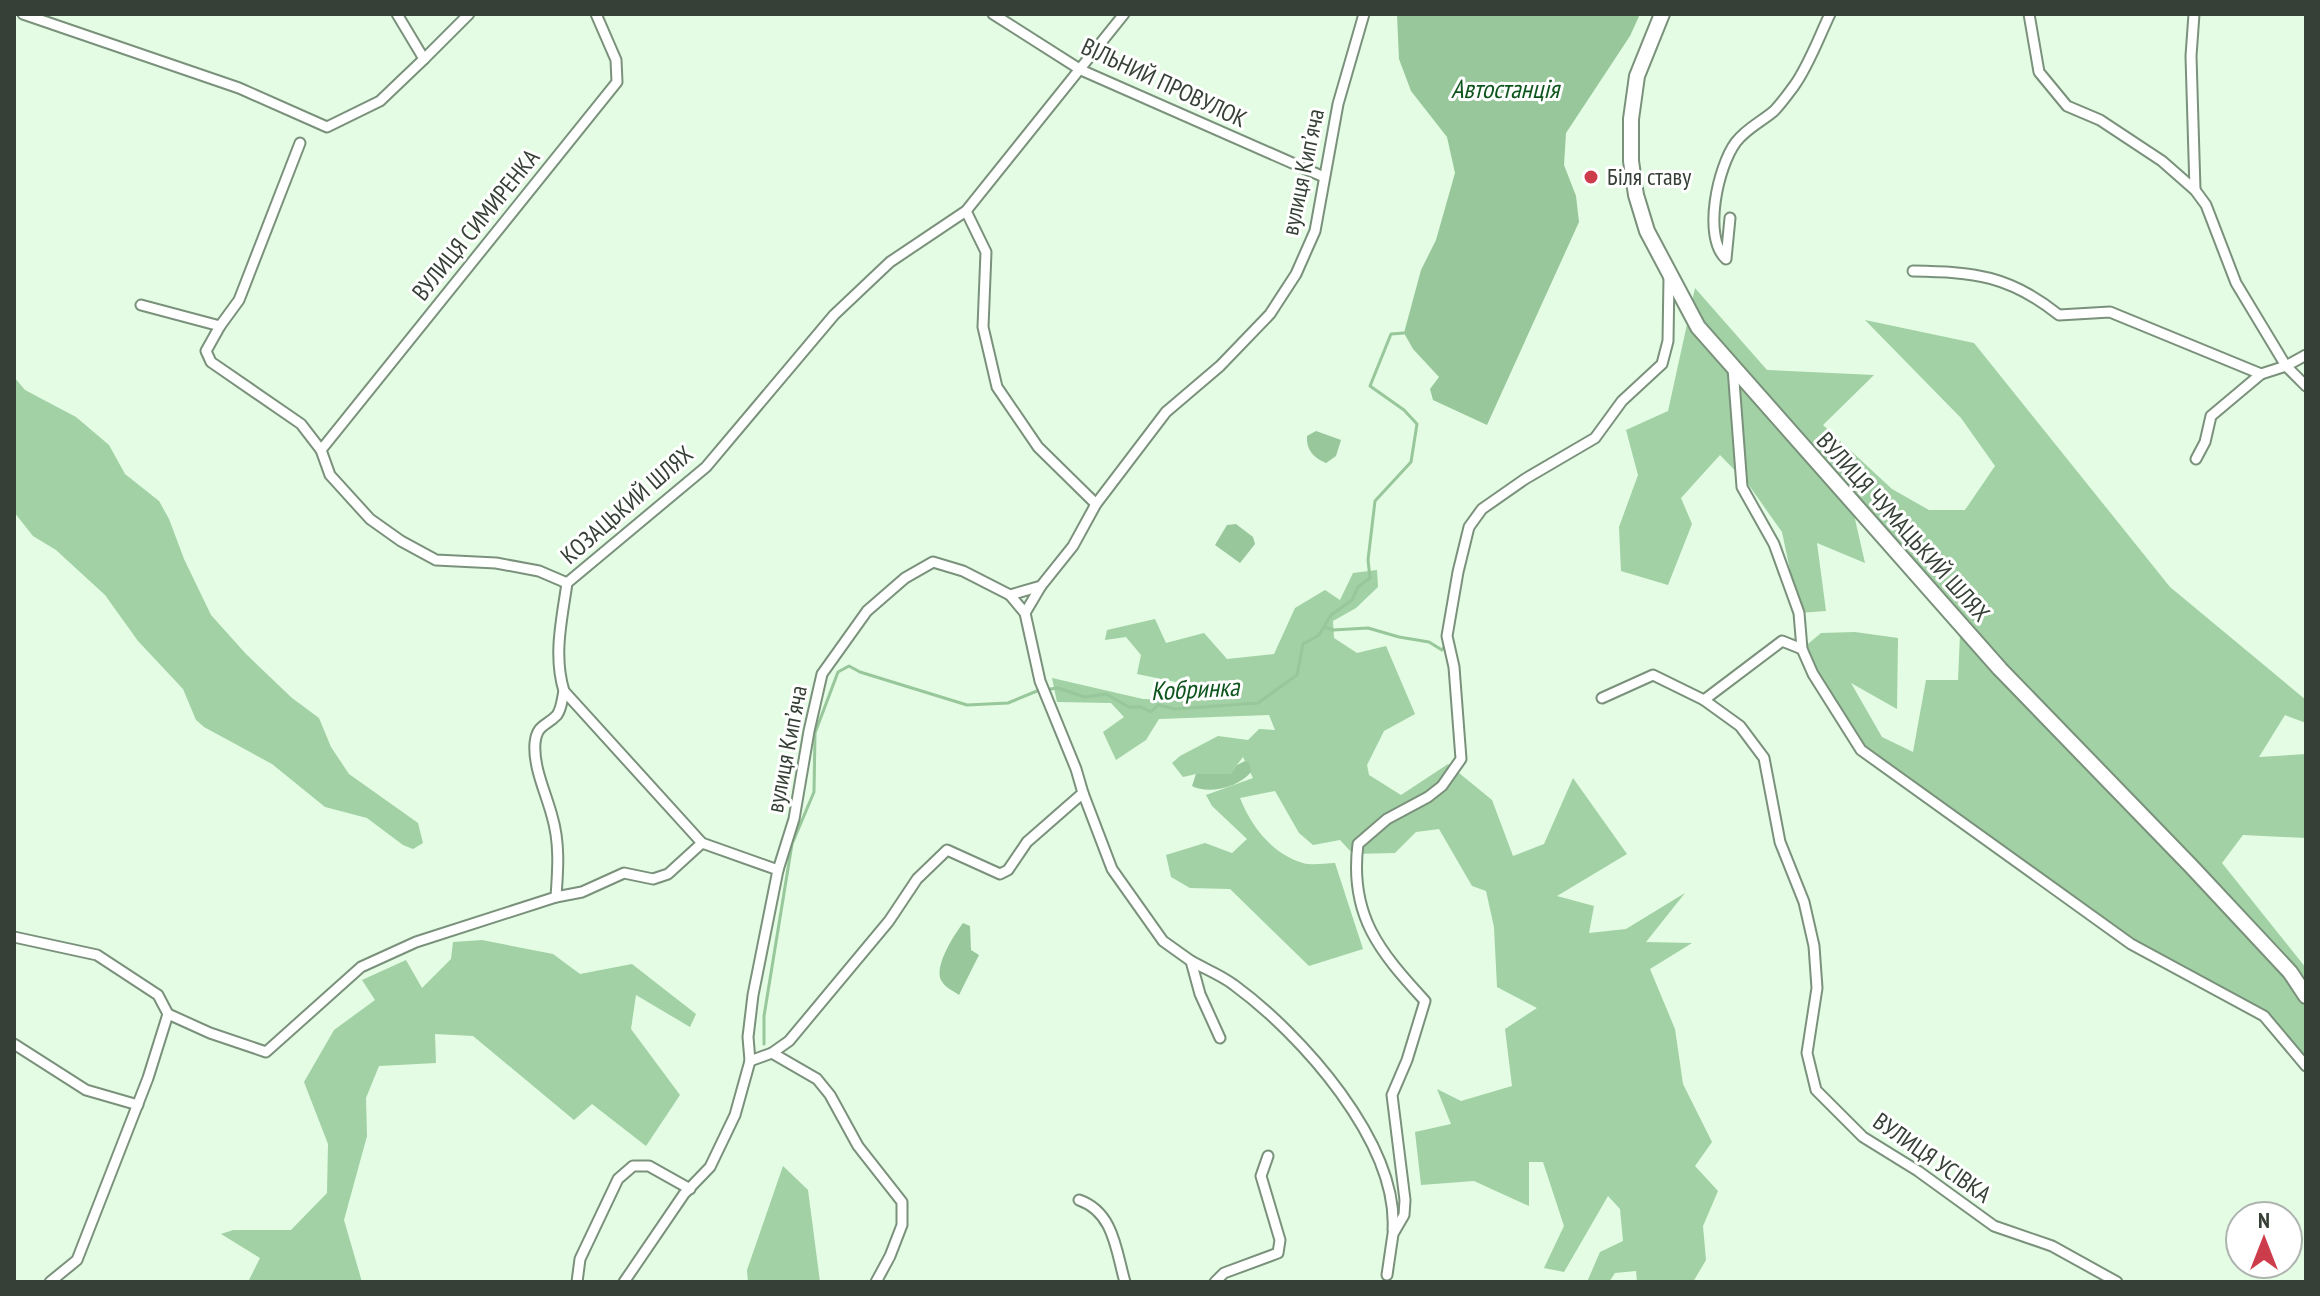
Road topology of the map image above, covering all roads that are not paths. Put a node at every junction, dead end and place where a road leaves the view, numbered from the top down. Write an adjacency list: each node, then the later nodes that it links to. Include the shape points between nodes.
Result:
1 (23, 14): 12 (street, via 239,88 327,127 380,101)
2 (397, 14): 12 (street)
3 (469, 14): 12 (street)
4 (596, 14): 28 (street, ВУЛИЦЯ СИМИРЕНКА, via 616,60 617,82)
5 (993, 14): 13 (street, ВІЛЬНИЙ ПРОВУЛОК)
6 (1124, 14): 13 (street, КОЗАЦЬКИЙ ШЛЯХ)
7 (1364, 14): 15 (street, вулиця Кипʼяча)
8 (1662, 14): 20 (main road, ВУЛИЦЯ ЧУМАЦЬКИЙ ШЛЯХ, via 1637,76 1631,161 1647,231)
9 (1830, 14): 18 (street, via 1795,84 1775,110 1734,145 1718,181 1714,223 1726,259)
10 (2029, 14): 16 (street, via 2039,72 2067,106 2125,136)
11 (2194, 14): 16 (street)
12 (424, 59)
13 (1081, 70): 15 (street, ВІЛЬНИЙ ПРОВУЛОК); 17 (street, КОЗАЦЬКИЙ ШЛЯХ)
14 (300, 143): 22 (street, via 239,300)
15 (1324, 177): 30 (street, вулиця Кипʼяча, via 1315,231 1270,314 1166,412)
16 (2195, 190): 24 (street, via 2206,205 2236,283)
17 (966, 211): 30 (street, via 986,252 983,327 997,387 1038,447); 31 (street, КОЗАЦЬКИЙ ШЛЯХ, via 890,262 834,315 706,467)
18 (1730, 218)
19 (1913, 271): 26 (street, via 1996,278 2038,298 2059,315 2110,312)
20 (1669, 274): 25 (main road, ВУЛИЦЯ ЧУМАЦЬКИЙ ШЛЯХ, via 1698,327); 56 (street, via 1668,341 1662,364 1622,401 1595,438 1482,509 1469,527 1447,636 1461,759 1435,792 1387,819 1358,844 1358,901 1368,927 1425,1001 1392,1095 1405,1200 1404,1215)
21 (141, 305): 22 (street)
22 (220, 326): 28 (street, via 206,351 211,362 301,424)
23 (2306, 355): 24 (street)
24 (2286, 366): 26 (street); 27 (street)
25 (1732, 367): 35 (street, via 1742,487 1774,544 1799,613); 45 (main road, ВУЛИЦЯ ЧУМАЦЬКИЙ ШЛЯХ, via 2000,669 2191,866)
26 (2261, 374): 29 (street, via 2211,416)
27 (2306, 386)
28 (321, 450): 31 (street, via 330,475 370,519 436,560 496,563)
29 (2196, 459)
30 (1096, 504): 32 (street, вулиця Кипʼяча, via 1073,546)
31 (567, 583): 36 (street, КОЗАЦЬКИЙ ШЛЯХ, via 558,647)
32 (1041, 586): 33 (street); 34 (street, вулиця Кипʼяча)
33 (1010, 595): 34 (street); 41 (street, вулиця Кипʼяча, via 933,562 867,611 822,674 794,819)
34 (1025, 613): 39 (street, via 1040,681)
35 (1802, 649): 38 (street, via 1782,641); 51 (street, via 1861,750 2131,944 2264,1016)
36 (564, 691): 40 (street); 42 (street, via 561,708 542,724 535,739 558,847)
37 (1602, 698): 38 (street, ВУЛИЦЯ УСІВКА, via 1653,675)
38 (1704, 700): 64 (street, ВУЛИЦЯ УСІВКА, via 1740,726 1764,758 1780,842 1804,902 1814,946 1817,988 1807,1053 1816,1090 1863,1137 1994,1226 2052,1246)
39 (1083, 793): 44 (street, via 1112,869 1163,941); 49 (street, via 1027,842 1000,874 947,850 917,879 889,921 789,1041)
40 (702, 843): 41 (street); 42 (street, via 668,874 653,879 624,873)
41 (778, 870): 50 (street, via 753,995)
42 (556, 897): 46 (street, via 416,942 361,967 266,1052)
43 (14, 937): 46 (street, via 97,955 158,995)
44 (1191, 961): 47 (street); 56 (street, via 1232,983 1278,1022 1365,1127 1388,1187)
45 (2306, 996)
46 (168, 1014): 52 (street)
47 (1220, 1038)
48 (14, 1044): 52 (street, via 86,1090)
49 (772, 1053): 50 (street); 61 (street, via 817,1079 858,1146 902,1202 902,1225)
50 (750, 1061): 54 (street, via 735,1115 710,1167)
51 (2306, 1066)
52 (138, 1105): 58 (street, via 77,1260)
53 (1268, 1156): 63 (street, via 1261,1176 1280,1240 1278,1253 1224,1273)
54 (690, 1189): 59 (street, via 649,1166 633,1166 618,1179 580,1259); 60 (street)
55 (1079, 1200): 62 (street, via 1091,1204 1115,1237)
56 (1393, 1234): 57 (street)
57 (1387, 1280)
58 (50, 1282)
59 (577, 1282)
60 (624, 1282)
61 (876, 1282)
62 (1125, 1282)
63 (1215, 1282)
64 (2117, 1282)

